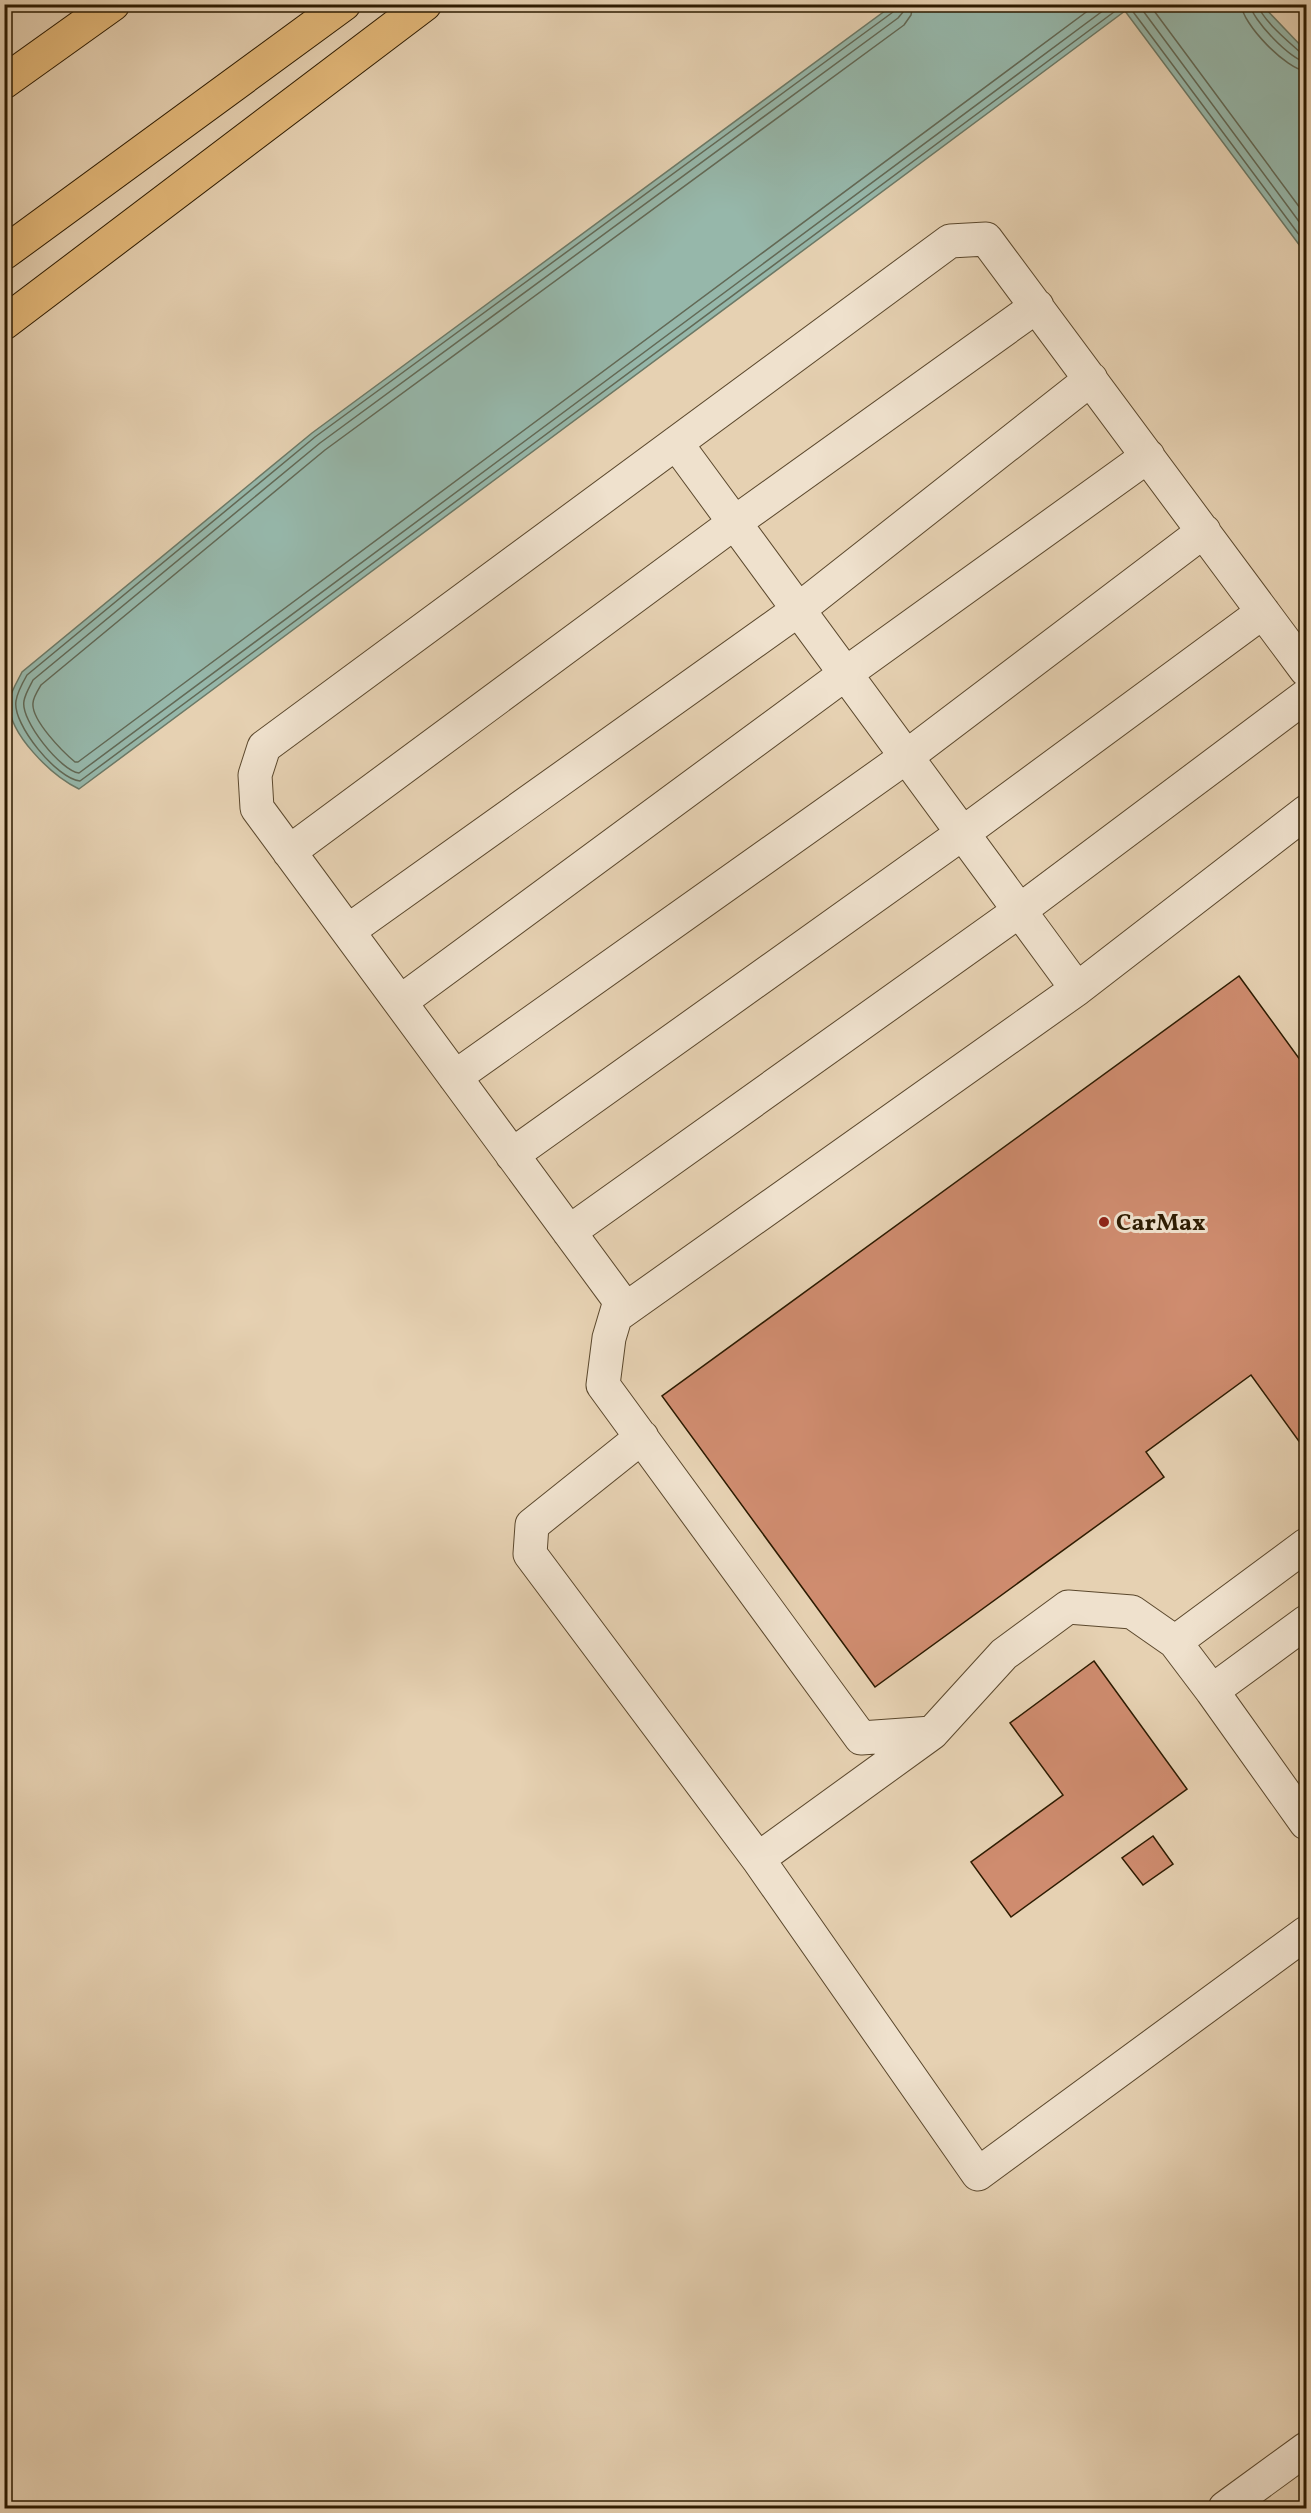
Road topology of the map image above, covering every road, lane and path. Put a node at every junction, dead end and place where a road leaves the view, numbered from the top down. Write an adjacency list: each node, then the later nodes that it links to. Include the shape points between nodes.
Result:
1 (113, 4): 4 (highway)
2 (344, 4): 5 (highway)
3 (425, 4): 7 (highway)
4 (4, 82)
5 (4, 254)
6 (1037, 306): 8 (street); 9 (street, via 986,239 950,241); 11 (street)
7 (4, 323)
8 (1090, 379): 10 (street); 13 (street)
9 (676, 443): 11 (street); 21 (street, via 264,747 255,775 257,808)
10 (1148, 456): 12 (street); 16 (street)
11 (734, 523): 13 (street); 21 (street)
12 (1204, 531): 14 (street); 18 (street)
13 (798, 610): 16 (street); 23 (street)
14 (1263, 612): 15 (street); 20 (street)
15 (1306, 670)
16 (845, 674): 18 (street); 25 (street)
17 (1306, 696): 22 (street)
18 (906, 757): 20 (street); 26 (street)
19 (1306, 812): 24 (street)
20 (963, 833): 22 (street); 27 (street)
21 (289, 852): 23 (street)
22 (1019, 911): 24 (street); 28 (street)
23 (348, 931): 25 (street)
24 (1077, 989): 29 (street)
25 (400, 1002): 26 (street)
26 (455, 1077): 27 (street)
27 (512, 1155): 28 (street)
28 (569, 1232): 29 (street, via 620,1301)
29 (616, 1316): 30 (street, via 603,1384)
30 (642, 1437): 35 (street, via 861,1738); 37 (street, via 532,1524 530,1554)
31 (1306, 1545): 33 (street)
32 (1306, 1622): 34 (street)
33 (1174, 1642): 34 (street); 35 (street, via 1132,1612 1068,1607 1004,1654)
34 (1212, 1691): 36 (street)
35 (932, 1732): 37 (street)
36 (1306, 1823)
37 (758, 1859): 38 (street, via 978,2174)
38 (1306, 1933)
39 (1306, 2449): 40 (street)
40 (1225, 2508)

